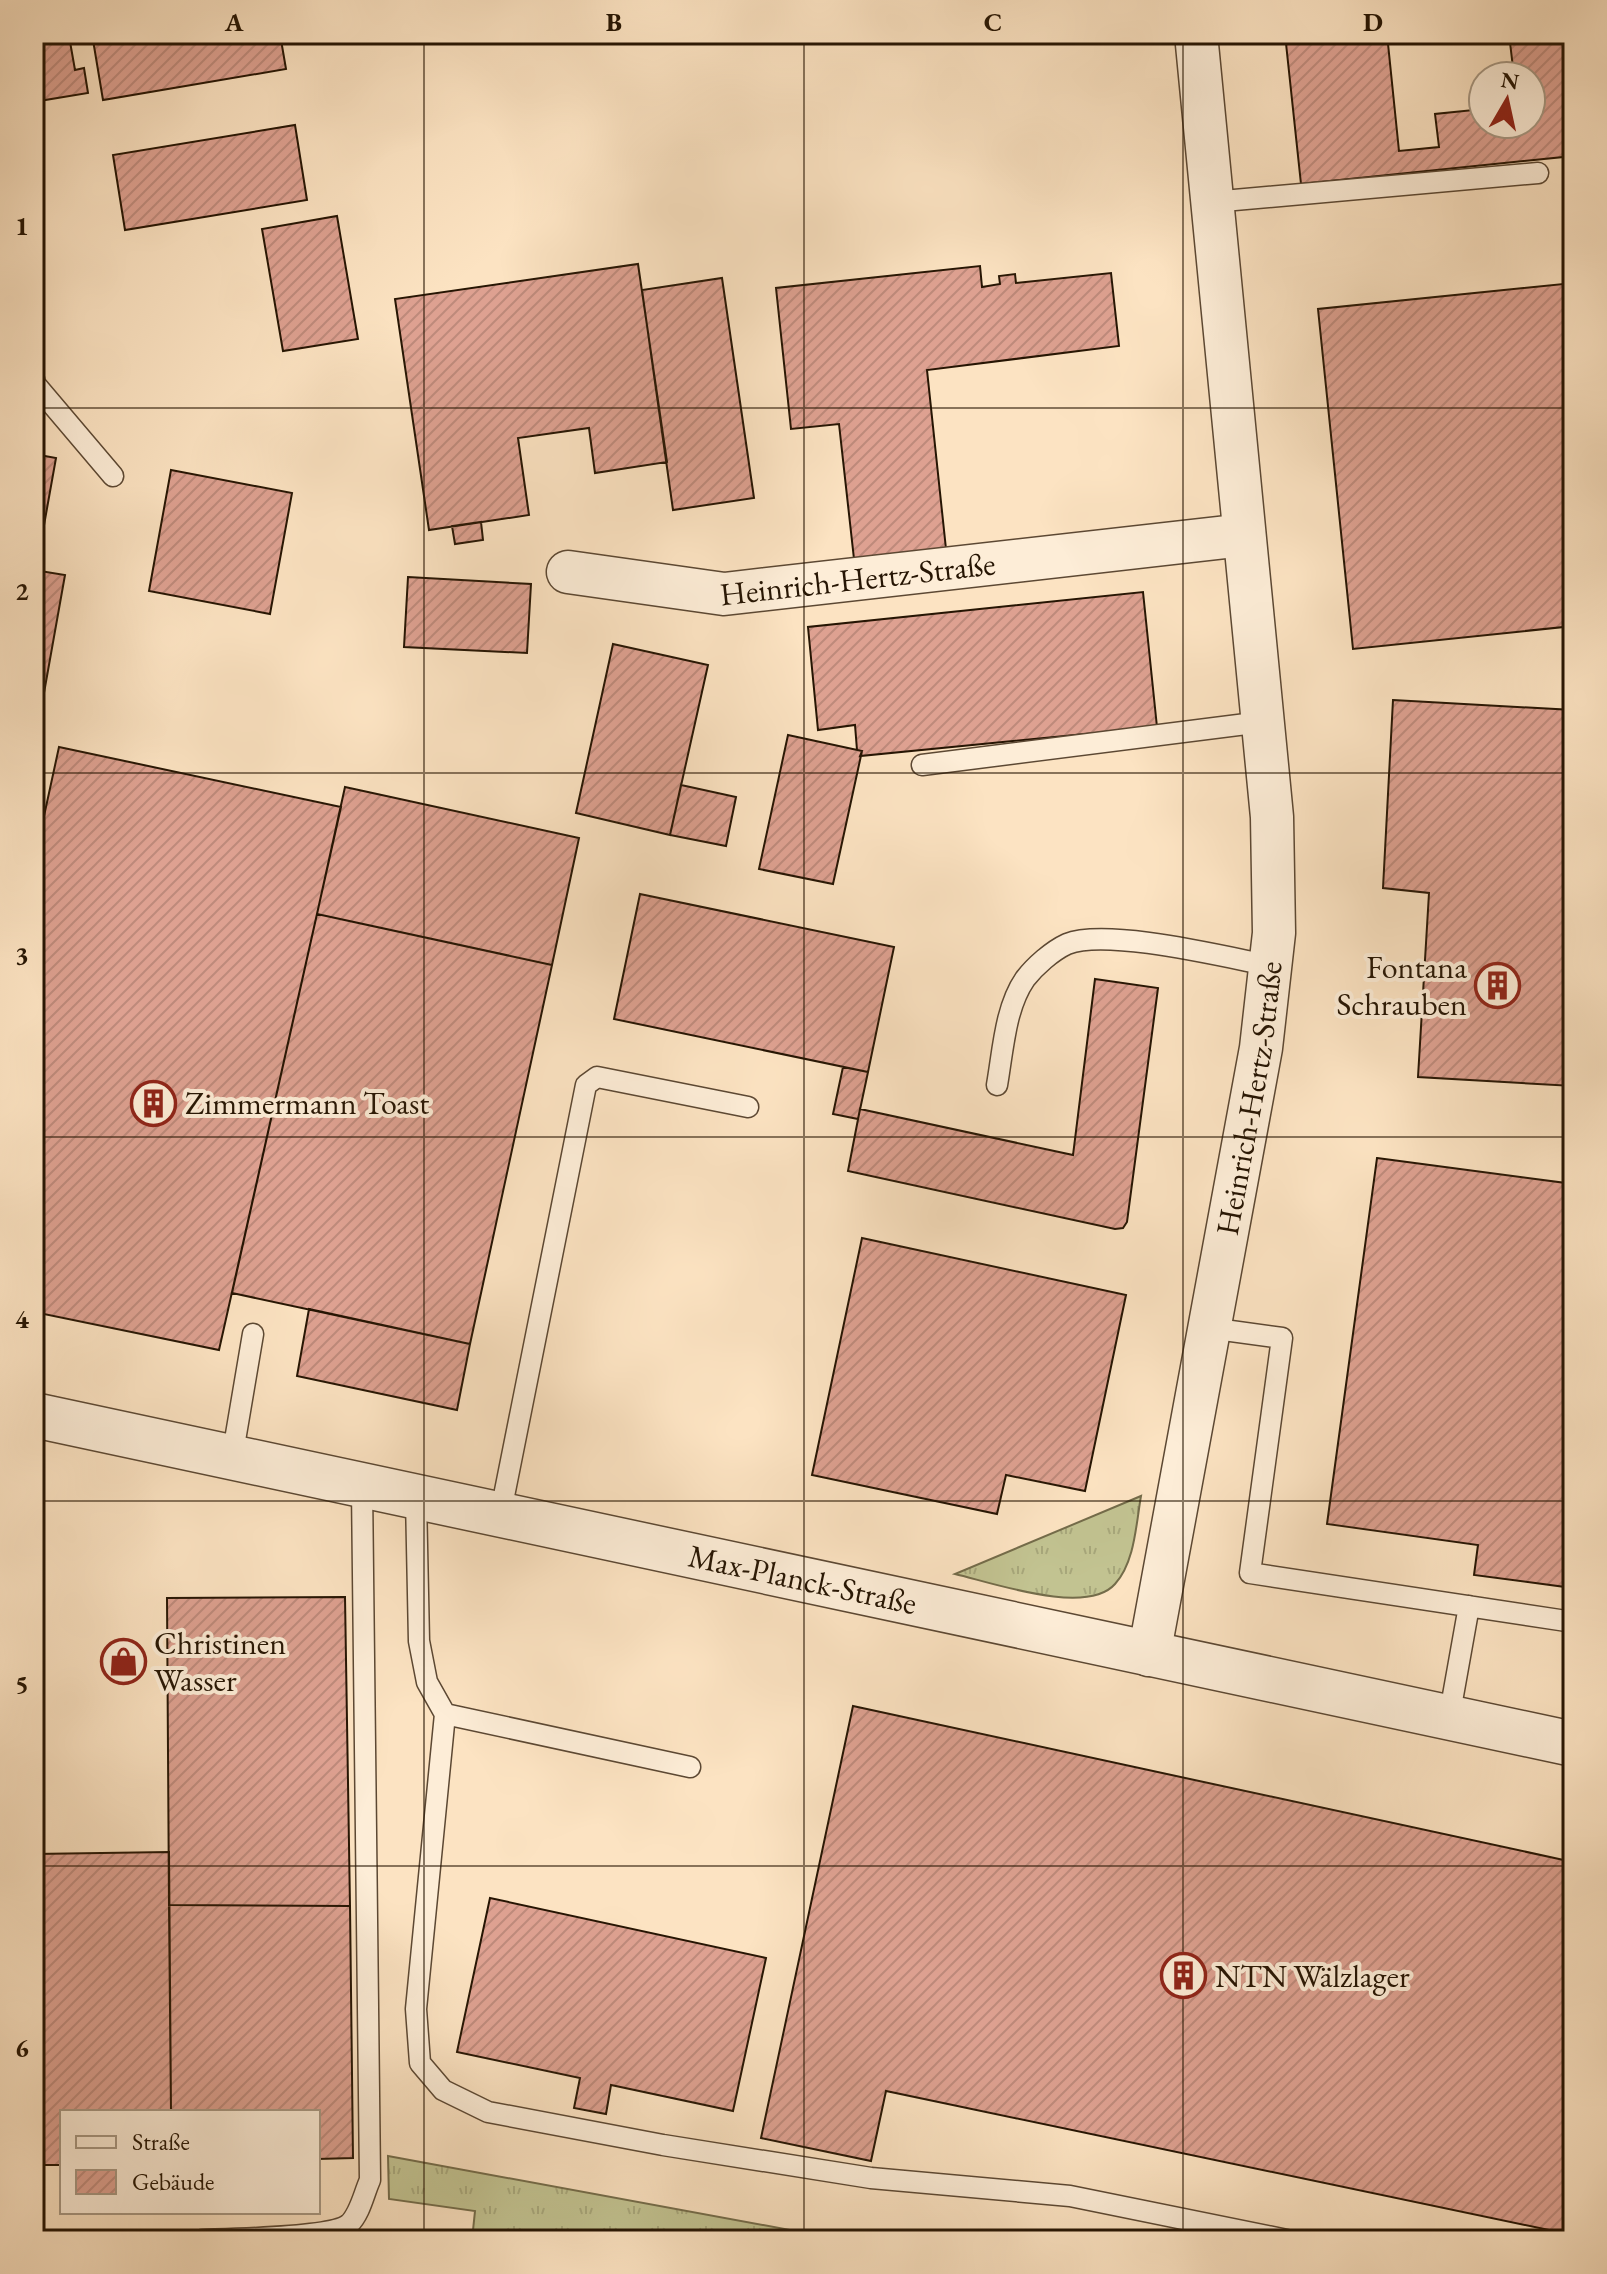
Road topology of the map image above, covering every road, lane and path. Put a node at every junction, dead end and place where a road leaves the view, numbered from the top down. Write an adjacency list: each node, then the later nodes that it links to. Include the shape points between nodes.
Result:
1 (1196, 34): 3 (street, Heinrich-Hertz-Straße)
2 (1538, 173): 3 (lane)
3 (1212, 202): 6 (street, Heinrich-Hertz-Straße)
4 (34, 379): 5 (lane)
5 (113, 476)
6 (1244, 535): 7 (street, Heinrich-Hertz-Straße, via 724,594); 8 (street, Heinrich-Hertz-Straße)
7 (568, 572)
8 (1262, 722): 9 (lane); 10 (street, Heinrich-Hertz-Straße, via 1272,817)
9 (922, 765)
10 (1272, 966): 11 (lane, via 1101,937 1067,944 1024,980 1012,1008); 13 (street, Heinrich-Hertz-Straße)
11 (997, 1085)
12 (748, 1107): 19 (lane, via 597,1077 586,1085)
13 (1209, 1328): 20 (lane, via 1282,1338 1250,1573); 22 (street, Heinrich-Hertz-Straße)
14 (253, 1334): 16 (lane)
15 (34, 1415): 16 (street, Max-Planck-Straße)
16 (232, 1458): 17 (street, Max-Planck-Straße)
17 (362, 1487): 18 (street, Max-Planck-Straße); 27 (lane, via 370,2180 347,2226 293,2236)
18 (416, 1498): 19 (street, Max-Planck-Straße); 23 (lane, via 419,1641 427,1682)
19 (500, 1516): 22 (street, Max-Planck-Straße)
20 (1469, 1606): 21 (lane); 24 (lane)
21 (1573, 1622)
22 (1149, 1655): 24 (street, Max-Planck-Straße)
23 (445, 1714): 26 (lane); 28 (lane, via 416,2009 420,2063 443,2090 488,2112 663,2145 871,2178 1070,2196)
24 (1449, 1718): 25 (street, Max-Planck-Straße)
25 (1573, 1744)
26 (690, 1767)
27 (202, 2240)
28 (1287, 2240)

